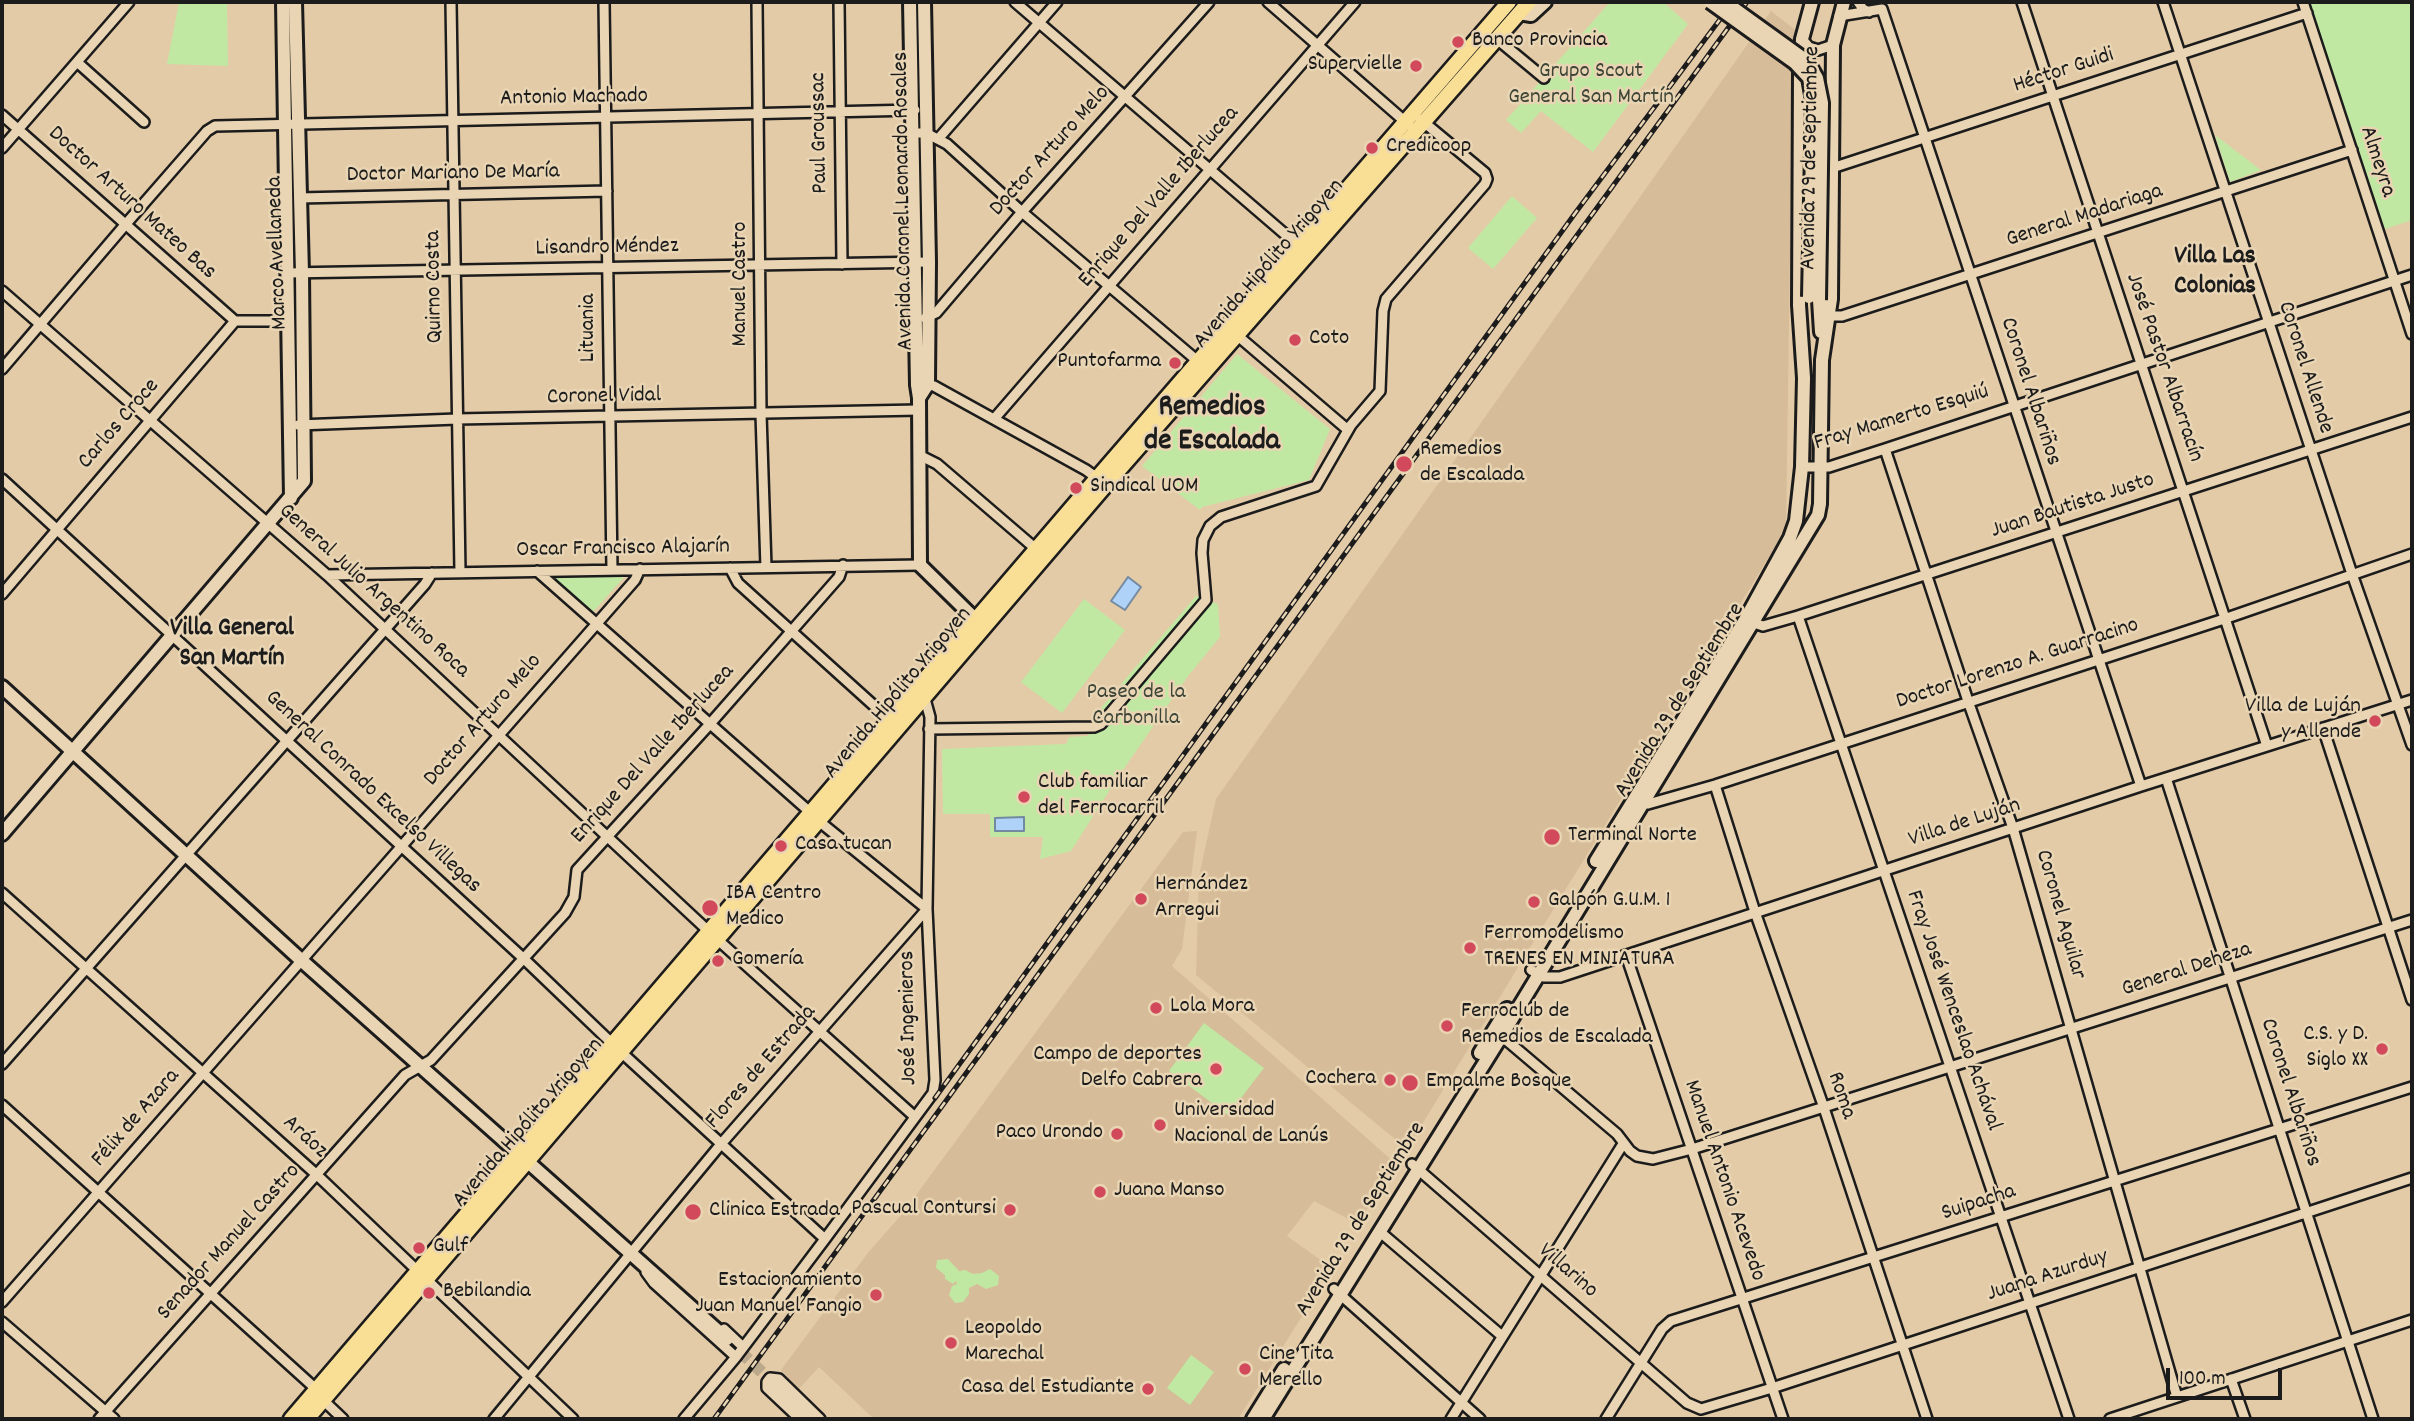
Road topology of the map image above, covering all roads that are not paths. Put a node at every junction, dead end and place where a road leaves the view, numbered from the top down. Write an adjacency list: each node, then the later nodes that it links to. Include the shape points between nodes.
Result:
1 (129, 2): 34 (street)
2 (283, 2): 46 (main road, Marco Avellaneda)
3 (295, 2): 46 (main road, Marco Avellaneda)
4 (451, 2): 44 (street, Quirno Costa)
5 (604, 2): 43 (street, Lituania)
6 (757, 2): 42 (street, Manuel Castro)
7 (839, 2): 40 (street, Paul Groussac)
8 (909, 2): 38 (main road, Avenida Coronel Leonardo Rosales)
9 (924, 2): 39 (main road, Avenida Coronel Leonardo Rosales)
10 (1015, 2): 28 (street)
11 (1057, 2): 28 (street)
12 (1209, 2): 37 (street, Doctor Arturo Melo)
13 (1268, 2): 31 (street)
14 (1355, 2): 31 (street, Enrique Del Valle Iberlucea)
15 (1545, 2): 24 (main road, via 1531,15)
16 (1710, 2): 76 (main road, bridge, via 1795,63 1812,89)
17 (1725, 2): 76 (main road, bridge, via 1807,61 1817,78 1822,103)
18 (1812, 2): 30 (main road, Avenida 29 de Septiembre)
19 (1844, 2): 27 (main road, Avenida 29 de Septiembre)
20 (1858, 2): 25 (street)
21 (2022, 2): 36 (street, José Pastor Albarracín)
22 (2163, 2): 33 (street, Coronel Allende)
23 (2303, 2): 26 (street, Almeyra)
24 (1514, 4): 29 (main road, Avenida Hipólito Yrigoyen); 47 (main road, Avenida Hipólito Yrigoyen)
25 (1871, 12): 27 (street); 51 (street, Coronel Albariños, via 1882,9)
26 (2307, 13): 33 (street, Héctor Guidi); 53 (street, Almeyra)
27 (1839, 16): 32 (main road, Avenida 29 de Septiembre)
28 (1039, 23): 37 (street); 50 (street)
29 (1497, 39): 35 (street); 47 (main road, Avenida Hipólito Yrigoyen)
30 (1802, 39): 32 (street, via 1818,50); 89 (main road, Avenida 29 de Septiembre, via 1799,305)
31 (1317, 45): 47 (street); 55 (street, Enrique Del Valle Iberlucea)
32 (1833, 45): 54 (main road, Avenida 29 de Septiembre)
33 (2180, 54): 36 (street, Héctor Guidi); 57 (street, Coronel Allende)
34 (77, 62): 45 (street); 48 (street)
35 (1544, 78)
36 (2053, 96): 51 (street, Héctor Guidi); 62 (street, José Pastor Albarracín)
37 (1126, 98): 55 (street); 60 (street, Doctor Arturo Melo)
38 (912, 110): 39 (street, Antonio Machado); 40 (street, Antonio Machado); 49 (main road, Avenida Coronel Leonardo Rosales)
39 (926, 110): 50 (main road, Avenida Coronel Leonardo Rosales)
40 (840, 113): 42 (street, Antonio Machado); 65 (street, Paul Groussac)
41 (2, 115): 48 (street, Doctor Arturo Mateo Bas)
42 (759, 115): 43 (street, Antonio Machado); 66 (street, Manuel Castro)
43 (606, 117): 44 (street, Antonio Machado); 56 (street, Lituania)
44 (453, 120): 46 (street, Antonio Machado); 58 (street, Quirno Costa)
45 (144, 122)
46 (291, 122): 59 (main road, Marco Avellaneda); 61 (street, Antonio Machado, via 215,125); 69 (main road, Marco Avellaneda)
47 (1415, 123): 63 (main road, Avenida Hipólito Yrigoyen); 100 (street, via 1485,173 1487,179 1386,299 1380,391)
48 (18, 129): 52 (street); 61 (street, Doctor Arturo Mateo Bas)
49 (912, 133): 50 (street); 64 (main road, Avenida Coronel Leonardo Rosales)
50 (932, 135): 60 (street); 64 (main road, Avenida Coronel Leonardo Rosales)
51 (1924, 138): 54 (street, Héctor Guidi); 71 (street, Coronel Albariños)
52 (2, 148)
53 (2352, 150): 57 (street, General Madariaga); 73 (street, Almeyra)
54 (1832, 168): 77 (main road, Avenida 29 de Septiembre)
55 (1210, 170): 63 (street); 74 (street, Enrique Del Valle Iberlucea)
56 (607, 191): 58 (street, Doctor Mariano De María); 67 (street, Lituania)
57 (2225, 191): 62 (street, General Madariaga); 81 (street, Coronel Allende)
58 (454, 194): 59 (street, Doctor Mariano De María); 68 (street, Quirno Costa)
59 (299, 198): 70 (main road, Marco Avellaneda)
60 (1022, 212): 74 (street); 78 (street, Doctor Arturo Melo, via 936,313)
61 (125, 225): 79 (street, Doctor Arturo Mateo Bas); 82 (street)
62 (2097, 233): 71 (street, General Madariaga); 86 (street, José Pastor Albarracín)
63 (1303, 250): 84 (main road, Avenida Hipólito Yrigoyen); 87 (main road, Avenida Hipólito Yrigoyen)
64 (922, 262): 65 (street, Lisandro Méndez); 78 (main road, Avenida Coronel Leonardo Rosales)
65 (842, 264): 66 (street, Lisandro Méndez)
66 (761, 265): 67 (street, Lisandro Méndez); 93 (street, Manuel Castro)
67 (609, 268): 68 (street, Lisandro Méndez); 94 (street, Lituania)
68 (454, 270): 70 (street, Lisandro Méndez); 97 (street, Quirno Costa)
69 (287, 273): 70 (street, Lisandro Méndez); 80 (main road, Marco Avellaneda)
70 (302, 273): 99 (main road, Marco Avellaneda)
71 (1970, 274): 77 (street, General Madariaga, via 1842,316); 92 (street, Coronel Albariños)
72 (2412, 275): 73 (street, Fray Mamerto Esquiú)
73 (2395, 281): 81 (street, Fray Mamerto Esquiú); 83 (street, Almeyra)
74 (1109, 287): 87 (street); 96 (street, Enrique Del Valle Iberlucea)
75 (2, 290): 82 (street, General Julio Argentino Roca)
76 (1814, 298): 85 (main road); 89 (main road)
77 (1829, 316): 85 (main road, Avenida 29 de Septiembre)
78 (922, 318): 90 (main road, Avenida Coronel Leonardo Rosales)
79 (235, 321): 80 (street); 98 (street, Carlos Croce)
80 (287, 321): 99 (main road, Marco Avellaneda)
81 (2269, 323): 86 (street, Fray Mamerto Esquiú); 102 (street, Coronel Allende)
82 (40, 324): 88 (street); 98 (street, General Julio Argentino Roca)
83 (2412, 334)
84 (1238, 336): 87 (main road, Avenida Hipólito Yrigoyen); 100 (street)
85 (1822, 360): 105 (main road, Avenida 29 de Septiembre)
86 (2142, 364): 92 (street, Fray Mamerto Esquiú); 108 (street, José Pastor Albarracín)
87 (1203, 366): 106 (main road, Avenida Hipólito Yrigoyen); 131 (main road, Avenida Hipólito Yrigoyen)
88 (2, 369)
89 (1804, 377): 104 (main road, Avenida 29 de Septiembre)
90 (922, 384): 91 (main road, Avenida Coronel Leonardo Rosales); 96 (street)
91 (919, 404): 93 (street, Coronel Vidal); 103 (main road, Avenida Coronel Leonardo Rosales)
92 (2013, 406): 101 (street, Fray Mamerto Esquiú); 111 (street, Coronel Albariños)
93 (761, 414): 94 (street, Coronel Vidal); 116 (street, Manuel Castro)
94 (610, 417): 97 (street, Coronel Vidal); 120 (street, Lituania)
95 (2412, 417): 102 (street, Juan Bautista Justo)
96 (994, 418): 106 (street)
97 (457, 419): 99 (street, Coronel Vidal); 121 (street, Quirno Costa)
98 (150, 420): 109 (street, General Julio Argentino Roca); 110 (street, Carlos Croce)
99 (297, 425): 109 (main road, Marco Avellaneda, via 305,477)
100 (1348, 430): 144 (street, via 1316,486 1221,517 1210,526 1202,553 1206,600 1101,724)
101 (1885, 449): 105 (street, Fray Mamerto Esquiú); 125 (street, Coronel Aguilar)
102 (2311, 449): 108 (street, Juan Bautista Justo); 123 (street, Coronel Allende)
103 (919, 455): 112 (street, via 937,464); 115 (main road, Avenida Coronel Leonardo Rosales)
104 (1802, 467): 105 (street, Fray Mamerto Esquiú); 129 (main road, Avenida 29 de Septiembre, via 1794,530)
105 (1821, 467): 129 (main road, Avenida 29 de Septiembre, via 1818,515)
106 (1097, 478): 112 (main road, Avenida Hipólito Yrigoyen)
107 (2, 479): 110 (street, General Conrado Excelso Villegas)
108 (2184, 492): 111 (street, Juan Bautista Justo); 128 (street, José Pastor Albarracín)
109 (269, 523): 124 (street, General Julio Argentino Roca); 134 (main road, Marco Avellaneda)
110 (58, 528): 126 (street, Carlos Croce); 134 (street, General Conrado Excelso Villegas)
111 (2055, 532): 125 (street, Juan Bautista Justo); 135 (street, Coronel Albariños)
112 (1036, 549): 131 (main road, Avenida Hipólito Yrigoyen)
113 (2412, 554): 123 (street, Doctor Lorenzo A. Guarracino)
114 (843, 565): 115 (street, Oscar Francisco Alajarín); 116 (street, Oscar Francisco Alajarín); 133 (street, Enrique Del Valle Iberlucea, via 839,577)
115 (920, 565): 131 (main road)
116 (766, 567): 117 (street, Oscar Francisco Alajarín)
117 (730, 568): 118 (street, Oscar Francisco Alajarín); 133 (street, via 738,583)
118 (639, 569): 120 (street, Oscar Francisco Alajarín); 130 (street, Doctor Arturo Melo, via 635,580)
119 (537, 570): 120 (street, Oscar Francisco Alajarín); 121 (street, Oscar Francisco Alajarín); 130 (street)
120 (612, 570)
121 (460, 572): 122 (street, Oscar Francisco Alajarín)
122 (432, 573): 124 (street, Oscar Francisco Alajarín); 132 (street)
123 (2352, 574): 128 (street, Doctor Lorenzo A. Guarracino); 140 (street, Coronel Allende)
124 (327, 575): 132 (street, General Julio Argentino Roca)
125 (1927, 575): 127 (street, Juan Bautista Justo); 139 (street, Coronel Aguilar)
126 (2, 594)
127 (1798, 616): 129 (street, Juan Bautista Justo, via 1763,626); 147 (street, Fray José Wenceslao Achával)
128 (2224, 619): 135 (street, Doctor Lorenzo A. Guarracino); 149 (street, José Pastor Albarracín)
129 (1749, 622): 154 (main road, Avenida 29 de Septiembre)
130 (595, 624): 142 (street); 145 (street, Doctor Arturo Melo)
131 (981, 625): 137 (main road, Avenida Hipólito Yrigoyen); 141 (main road, Avenida Hipólito Yrigoyen)
132 (384, 629): 145 (street, General Julio Argentino Roca); 146 (street)
133 (791, 631): 141 (street); 142 (street, Enrique Del Valle Iberlucea)
134 (173, 635): 146 (street, General Conrado Excelso Villegas); 150 (main road, Marco Avellaneda)
135 (2098, 660): 139 (street, Doctor Lorenzo A. Guarracino); 153 (street, Coronel Albariños)
136 (2, 687): 150 (main road)
137 (925, 699): 144 (street, José Ingenieros); 155 (main road, Avenida Hipólito Yrigoyen)
138 (2412, 700): 140 (street, Villa de Luján)
139 (1968, 701): 147 (street, Doctor Lorenzo A. Guarracino); 156 (street, Coronel Aguilar)
140 (2398, 705): 143 (street, Villa de Luján); 148 (street, Coronel Allende)
141 (891, 721): 155 (main road, Avenida Hipólito Yrigoyen)
142 (709, 725): 155 (street); 158 (street, Enrique Del Valle Iberlucea)
143 (2323, 728): 149 (street, Villa de Luján); 166 (street)
144 (929, 729): 163 (street, José Ingenieros)
145 (498, 734): 158 (street, General Julio Argentino Roca); 159 (street, Doctor Arturo Melo)
146 (287, 740): 159 (street, General Conrado Excelso Villegas); 160 (street)
147 (1841, 743): 152 (street, Doctor Lorenzo A. Guarracino); 161 (street, Fray José Wenceslao Achával)
148 (2412, 745)
149 (2267, 746): 151 (street, Villa de Luján)
150 (73, 752): 157 (main road, Marco Avellaneda); 160 (main road)
151 (2166, 778): 153 (street, Villa de Luján); 173 (street, Coronel Albariños)
152 (1715, 785): 154 (street, Doctor Lorenzo A. Guarracino, via 1648,804); 164 (street, Roma)
153 (2141, 786): 156 (street, Villa de Luján)
154 (1638, 801): 172 (main road, Avenida 29 de Septiembre)
155 (816, 818): 163 (street); 167 (main road, Avenida Hipólito Yrigoyen)
156 (2013, 828): 161 (street, Villa de Luján); 175 (street, Coronel Aguilar)
157 (2, 834)
158 (607, 837): 167 (street, General Julio Argentino Roca); 169 (street, Enrique Del Valle Iberlucea, via 577,870 572,904)
159 (400, 846): 169 (street, General Conrado Excelso Villegas); 170 (street, Doctor Arturo Melo)
160 (185, 854): 170 (main road); 171 (street)
161 (1884, 871): 164 (street, Villa de Luján); 180 (street, Fray José Wenceslao Achával)
162 (2, 893): 171 (street, Aráoz)
163 (927, 909): 176 (street, Flores de Estrada); 186 (street, José Ingenieros, via 934,1087)
164 (1755, 912): 168 (street, Villa de Luján); 185 (street, Roma)
165 (2412, 920): 166 (street, General Deheza)
166 (2389, 927): 173 (street, General Deheza); 174 (street)
167 (714, 936): 176 (street, General Julio Argentino Roca); 178 (main road, Avenida Hipólito Yrigoyen)
168 (1626, 955): 172 (street, Villa de Luján, via 1560,977); 190 (street, Manuel Antonio Acevedo)
169 (523, 958): 178 (street, General Conrado Excelso Villegas); 181 (street, Enrique Del Valle Iberlucea)
170 (301, 960): 181 (main road); 182 (street, Félix de Azara)
171 (86, 969): 179 (street); 182 (street, Aráoz)
172 (1534, 972): 177 (main road, Avenida 29 de Septiembre)
173 (2231, 977): 175 (street, General Deheza); 187 (street, Coronel Albariños)
174 (2412, 1000)
175 (2071, 1028): 180 (street, General Deheza); 195 (street, Coronel Aguilar)
176 (819, 1031): 186 (street, General Julio Argentino Roca); 188 (street, Flores de Estrada)
177 (1498, 1033): 189 (street); 192 (main road, Avenida 29 de Septiembre)
178 (617, 1047): 188 (street, General Conrado Excelso Villegas); 191 (main road, Avenida Hipólito Yrigoyen)
179 (2, 1064)
180 (1950, 1066): 185 (street, General Deheza); 198 (street, Fray José Wenceslao Achával)
181 (421, 1068): 191 (main road); 193 (street, Senador Manuel Castro, via 405,1075)
182 (203, 1073): 193 (street, Aráoz); 196 (street, Félix de Azara)
183 (2412, 1087): 187 (street, Suipacha)
184 (2, 1105): 196 (street)
185 (1823, 1105): 190 (street, General Deheza); 202 (street, Roma)
186 (915, 1117): 200 (street, José Ingenieros)
187 (2280, 1129): 195 (street, Suipacha); 197 (street, Coronel Albariños)
188 (721, 1144): 200 (street, General Conrado Excelso Villegas); 201 (street, Flores de Estrada)
189 (1623, 1144): 190 (street, General Deheza, via 1637,1156 1653,1159); 206 (street)
190 (1692, 1149): 209 (street, Manuel Antonio Acevedo)
191 (522, 1158): 201 (main road); 205 (main road, Avenida Hipólito Yrigoyen)
192 (1415, 1167): 199 (main road, Avenida 29 de Septiembre); 206 (street, Villarino); 207 (main road, Avenida 29 de Septiembre)
193 (317, 1175): 205 (street, Aráoz); 208 (street, Senador Manuel Castro)
194 (2412, 1178): 197 (street, Juana Azurduy)
195 (2115, 1180): 198 (street, Suipacha); 204 (street, Coronel Aguilar)
196 (99, 1191): 208 (street); 210 (street, Félix de Azara)
197 (2308, 1213): 204 (street, Juana Azurduy); 216 (street, Coronel Albariños)
198 (2001, 1217): 202 (street, Suipacha); 211 (street, Fray José Wenceslao Achával)
199 (1379, 1231): 207 (main road, Avenida 29 de Septiembre); 214 (street)
200 (825, 1239): 218 (street, José Ingenieros)
201 (630, 1254): 203 (main road); 221 (street, Flores de Estrada)
202 (1873, 1259): 209 (street, Suipacha); 217 (street, Roma)
203 (640, 1264): 215 (main road); 218 (street, via 662,1274); 219 (street, via 654,1283)
204 (2140, 1267): 211 (street, Juana Azurduy); 226 (street, Coronel Aguilar)
205 (422, 1274): 221 (street, Aráoz); 225 (main road, Avenida Hipólito Yrigoyen)
206 (1541, 1274): 214 (street); 220 (street, Villarino)
207 (1337, 1291): 227 (street); 240 (main road, Avenida 29 de Septiembre); 241 (main road, Avenida 29 de Septiembre)
208 (211, 1293): 225 (street); 229 (street, Senador Manuel Castro)
209 (1742, 1297): 220 (street, Suipacha, via 1671,1321); 224 (street, Manuel Antonio Acevedo)
210 (2, 1302)
211 (2030, 1304): 217 (street, Juana Azurduy); 247 (street, Fray José Wenceslao Achával)
212 (2412, 1320): 216 (street)
213 (2, 1322): 229 (street)
214 (1502, 1336): 227 (street)
215 (727, 1339)
216 (2347, 1341): 222 (street); 250 (street, Coronel Albariños)
217 (1902, 1345): 224 (street, Juana Azurduy); 246 (street, Roma)
218 (743, 1347): 219 (street, José Ingenieros)
219 (736, 1357): 236 (street, José Ingenieros)
220 (1641, 1363): 228 (street, Villarino); 244 (street, Suipacha)
221 (529, 1378): 234 (street, Flores de Estrada); 235 (street, Aráoz)
222 (2231, 1379): 226 (street); 249 (street)
223 (772, 1382): 238 (main road)
224 (1772, 1388): 228 (street, Juana Azurduy); 245 (street, Manuel Antonio Acevedo)
225 (320, 1395): 231 (main road, Avenida Hipólito Yrigoyen); 232 (main road, Avenida Hipólito Yrigoyen); 233 (street)
226 (2177, 1397): 248 (street)
227 (1461, 1403): 242 (street); 243 (street)
228 (1696, 1408)
229 (103, 1415): 230 (street)
230 (114, 1419)
231 (291, 1419)
232 (307, 1419)
233 (344, 1419)
234 (495, 1419)
235 (573, 1419)
236 (684, 1419)
237 (800, 1419): 239 (street, via 768,1388 770,1378 779,1379)
238 (810, 1419)
239 (820, 1419)
240 (1254, 1419)
241 (1263, 1419)
242 (1451, 1419)
243 (1480, 1419)
244 (1606, 1419)
245 (1783, 1419)
246 (1927, 1419)
247 (2069, 1419)
248 (2110, 1419)
249 (2245, 1419)
250 (2373, 1419)

